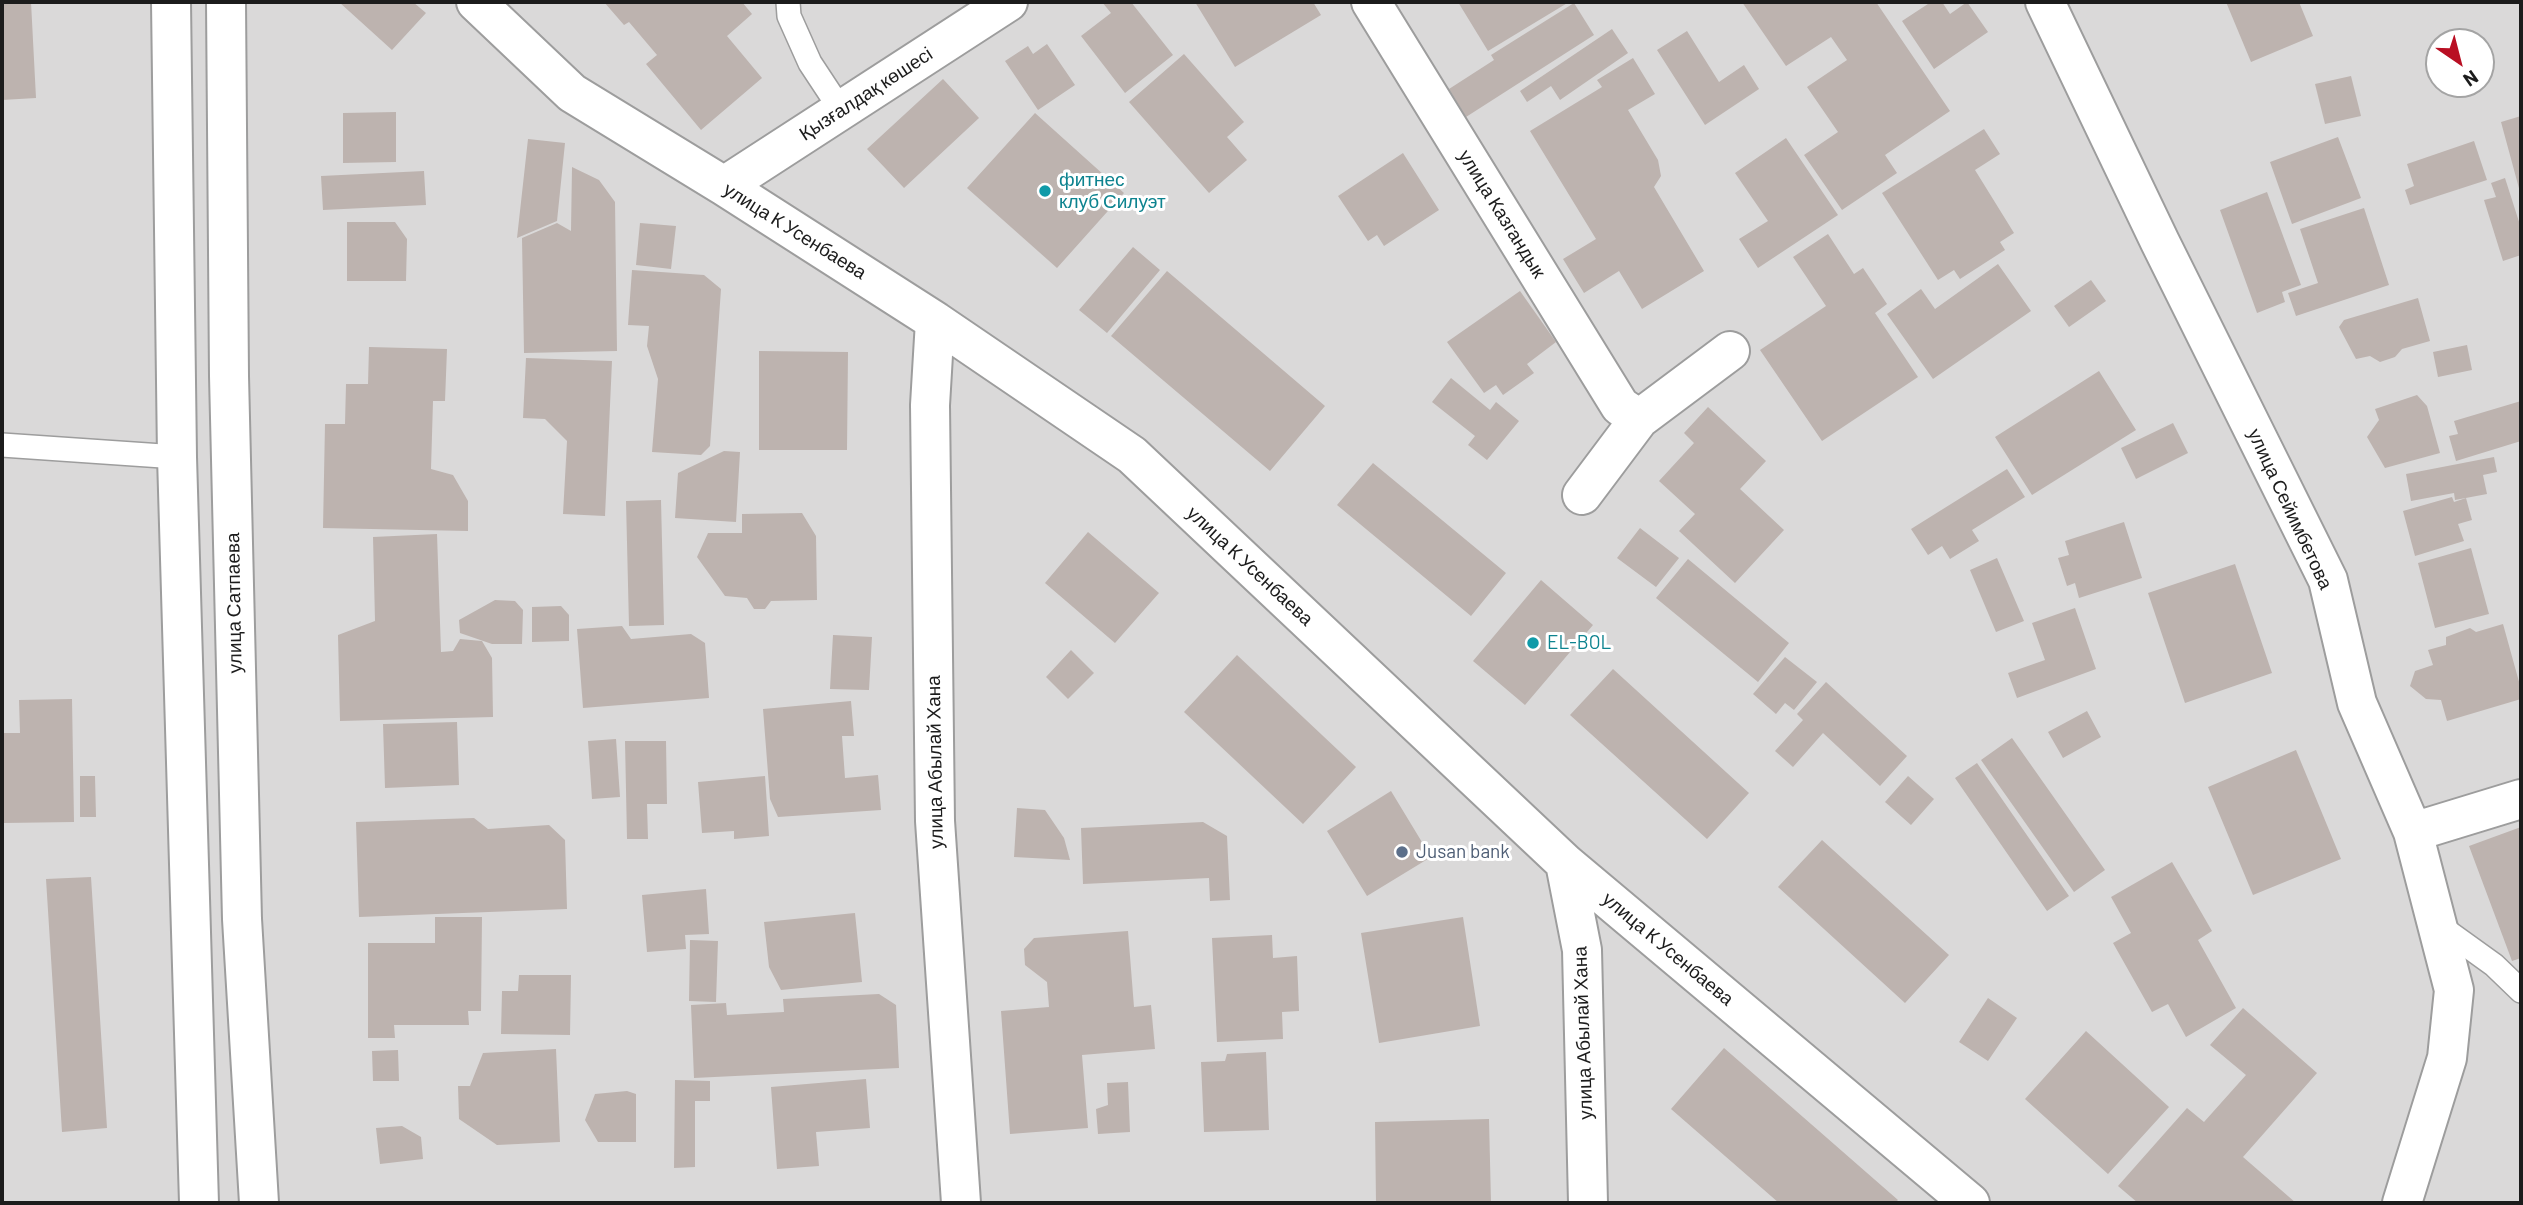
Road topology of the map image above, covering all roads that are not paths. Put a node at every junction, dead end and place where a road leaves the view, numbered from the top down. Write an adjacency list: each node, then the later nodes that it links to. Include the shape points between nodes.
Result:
1 (171, 2): 14 (street)
2 (226, 2): 22 (street, улица Сатпаева, via 229,376 242,919)
3 (476, 2): 9 (street, улица К Усенбаева, via 572,93)
4 (788, 2): 8 (lane, via 789,16 810,63)
5 (1008, 2): 8 (street, Қызғалдақ көшесі)
6 (1371, 2): 12 (street, улица Казгандык, via 1620,406)
7 (2045, 2): 17 (street, улица Сейимбетова, via 2328,580 2357,703)
8 (841, 110): 9 (street, Қызғалдақ көшесі)
9 (724, 186): 10 (street, улица К Усенбаева)
10 (935, 321): 18 (street, улица К Усенбаева, via 1132,455); 23 (street, улица Абылай Хана, via 930,405 935,821)
11 (1730, 351): 12 (street)
12 (1639, 419): 15 (street)
13 (2, 445): 14 (lane)
14 (177, 457): 21 (street)
15 (1582, 495)
16 (2521, 799): 17 (street)
17 (2413, 832): 19 (street, улица Сейимбетова)
18 (1565, 863): 24 (street, улица Абылай Хана, via 1581,950); 25 (street, улица К Усенбаева)
19 (2437, 924): 20 (lane); 26 (street, улица Сейимбетова, via 2454,989 2447,1059)
20 (2521, 991)
21 (199, 1203)
22 (259, 1203)
23 (961, 1203)
24 (1588, 1203)
25 (1970, 1203)
26 (2402, 1203)

